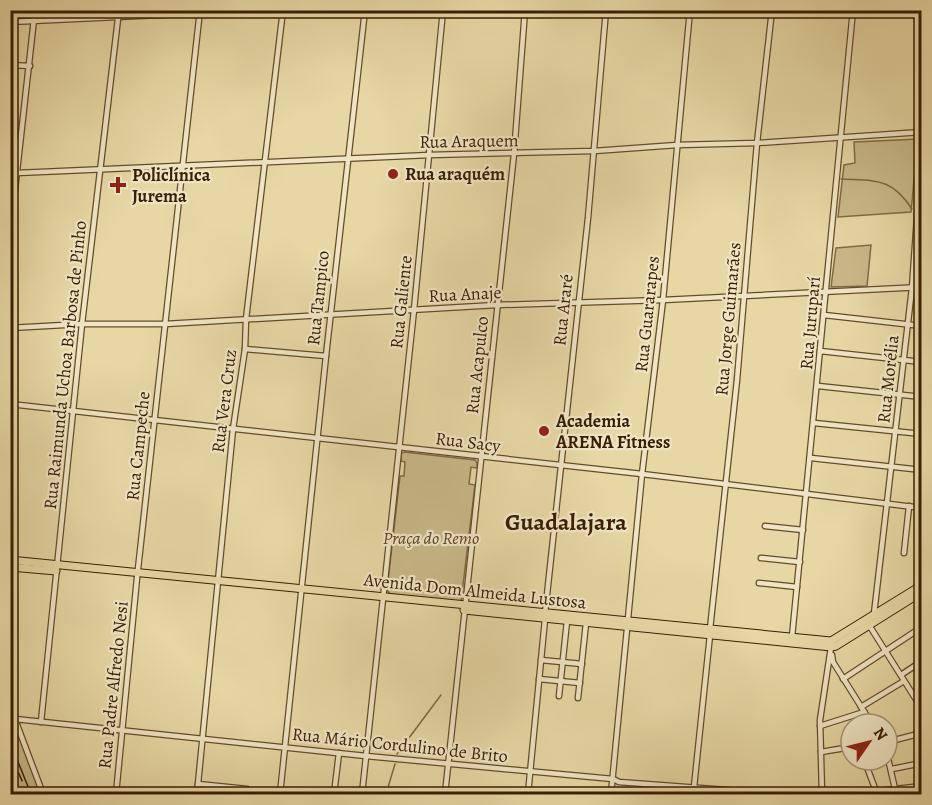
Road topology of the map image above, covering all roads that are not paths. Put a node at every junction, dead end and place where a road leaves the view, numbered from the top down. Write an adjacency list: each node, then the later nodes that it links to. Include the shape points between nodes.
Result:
1 (35, 10): 15 (street)
2 (119, 10): 13 (street, Rua Raimunda Uchoa Barbosa de Pinho)
3 (268, 10): 12 (street)
4 (283, 10): 27 (street, Rua Vera Cruz)
5 (365, 10): 26 (street, Rua Tampico)
6 (443, 10): 25 (street, Rua Galiente)
7 (525, 10): 24 (street, Rua Acapulco)
8 (606, 10): 23 (street, Rua Araré)
9 (690, 10): 21 (street, Rua Guararapes)
10 (772, 10): 20 (street, Rua Jorge Guimarães)
11 (853, 10): 19 (street, Rua Juruparí)
12 (200, 12): 13 (street); 28 (street)
13 (118, 18): 15 (street); 29 (street, Rua Raimunda Uchoa Barbosa de Pinho)
14 (10, 22): 15 (street)
15 (34, 22): 17 (street)
16 (10, 65): 17 (street)
17 (30, 66): 30 (street)
18 (921, 132): 19 (street, Rua Araquem)
19 (841, 138): 20 (street, Rua Araquem); 35 (street, Rua Juruparí)
20 (757, 143): 21 (street, Rua Araquem); 36 (street, Rua Jorge Guimarães)
21 (677, 145): 23 (street, Rua Araquem); 37 (street, Rua Guararapes)
22 (921, 146): 31 (street, Rua Morélia)
23 (594, 151): 24 (street, Rua Araquem); 38 (street, Rua Araré)
24 (514, 154): 25 (street, Rua Araquem); 39 (street, Rua Acapulco)
25 (430, 155): 26 (street, Rua Araquem); 40 (street, Rua Galiente)
26 (347, 159): 27 (street, Rua Araquem); 41 (street, Rua Tampico)
27 (266, 162): 28 (street, Rua Araquem); 43 (street, Rua Vera Cruz)
28 (182, 167): 29 (street, Rua Araquem); 45 (street)
29 (101, 169): 30 (street, Rua Araquem); 44 (street, Rua Raimunda Uchoa Barbosa de Pinho)
30 (17, 173): 32 (street)
31 (919, 211): 34 (street, Rua Morélia)
32 (10, 234)
33 (921, 287): 34 (street, Rua Anaje)
34 (912, 288): 35 (street, Rua Anaje); 46 (street, Rua Morélia)
35 (826, 292): 36 (street, Rua Anaje); 42 (street, Rua Juruparí)
36 (745, 296): 37 (street, Rua Anaje); 72 (street, Rua Jorge Guimarães)
37 (663, 300): 38 (street, Rua Anaje); 71 (street, Rua Guararapes)
38 (578, 303): 39 (street, Rua Anaje); 68 (street, Rua Araré)
39 (497, 305): 40 (street, Rua Anaje); 66 (street, Rua Acapulco)
40 (414, 310): 41 (street, Rua Anaje); 65 (street, Rua Galiente)
41 (330, 315): 43 (street, Rua Anaje); 51 (street, Rua Tampico)
42 (824, 315): 46 (street); 50 (street, Rua Juruparí)
43 (246, 319): 45 (street, Rua Anaje); 49 (street, Rua Vera Cruz)
44 (82, 324): 45 (street, Rua Anaje); 48 (street, Rua Anaje); 58 (street, Rua Raimunda Uchoa Barbosa de Pinho)
45 (165, 324): 59 (street, Rua Campeche)
46 (908, 324): 47 (street); 52 (street, Rua Morélia)
47 (921, 326)
48 (10, 328)
49 (245, 349): 51 (street); 61 (street, Rua Vera Cruz)
50 (820, 351): 52 (street); 54 (street, Rua Juruparí)
51 (326, 356): 64 (street, Rua Tampico)
52 (904, 360): 53 (street); 55 (street, Rua Morélia)
53 (921, 362)
54 (818, 386): 55 (street); 60 (street, Rua Juruparí)
55 (900, 395): 56 (street); 62 (street, Rua Morélia)
56 (921, 398)
57 (10, 404): 58 (street, Rua Sacy)
58 (72, 411): 59 (street, Rua Sacy); 84 (street, Rua Raimunda Uchoa Barbosa de Pinho)
59 (155, 421): 61 (street, Rua Sacy); 85 (street, Rua Campeche)
60 (814, 423): 62 (street); 67 (street, Rua Juruparí)
61 (233, 429): 64 (street, Rua Sacy); 86 (street, Rua Vera Cruz)
62 (896, 431): 63 (street); 69 (street, Rua Morélia)
63 (921, 434)
64 (317, 439): 65 (street, Rua Sacy); 90 (street, Rua Tampico)
65 (399, 448): 66 (street, Rua Sacy); 92 (street, Rua Galiente)
66 (480, 457): 68 (street, Rua Sacy); 93 (street, Rua Acapulco)
67 (811, 458): 69 (street); 73 (street, Rua Juruparí)
68 (561, 466): 71 (street, Rua Sacy); 96 (street, Rua Araré)
69 (892, 467): 70 (street); 74 (street, Rua Morélia)
70 (921, 470)
71 (642, 474): 72 (street, Rua Sacy); 99 (street, Rua Guararapes)
72 (725, 485): 73 (street, Rua Sacy); 102 (street, Rua Jorge Guimarães)
73 (806, 494): 74 (street, Rua Sacy); 78 (street, Rua Juruparí)
74 (887, 504): 75 (street, Rua Sacy); 95 (street, Rua Morélia)
75 (909, 506): 76 (street, Rua Sacy); 79 (street)
76 (921, 507)
77 (765, 526): 78 (street)
78 (803, 530): 82 (street, Rua Juruparí)
79 (904, 553)
80 (760, 558): 82 (street)
81 (10, 560): 84 (main road, Avenida Dom Almeida Lustosa)
82 (800, 562): 89 (street, Rua Juruparí)
83 (10, 567): 84 (main road, Avenida Dom Almeida Lustosa)
84 (57, 568): 85 (main road, Avenida Dom Almeida Lustosa); 126 (street, Rua Raimunda Uchoa Barbosa de Pinho)
85 (137, 575): 86 (main road, Avenida Dom Almeida Lustosa); 128 (street, Rua Padre Alfredo Nesi)
86 (219, 580): 90 (main road, Avenida Dom Almeida Lustosa); 130 (street, Rua Vera Cruz)
87 (759, 583): 89 (street)
88 (921, 585): 94 (main road, Avenida Dom Almeida Lustosa)
89 (797, 587): 103 (street, Rua Juruparí)
90 (301, 592): 92 (main road, Avenida Dom Almeida Lustosa); 132 (street, Rua Tampico)
91 (921, 592): 94 (main road, Avenida Dom Almeida Lustosa)
92 (384, 599): 93 (main road, Avenida Dom Almeida Lustosa); 136 (street, Rua Galiente)
93 (464, 608): 96 (main road, Avenida Dom Almeida Lustosa); 137 (street, Rua Acapulco)
94 (887, 610): 95 (main road, Avenida Dom Almeida Lustosa); 100 (main road, Avenida Dom Almeida Lustosa)
95 (874, 614): 103 (main road, Avenida Dom Almeida Lustosa, via 831,641)
96 (545, 616): 97 (main road, Avenida Dom Almeida Lustosa); 99 (main road, Avenida Dom Almeida Lustosa); 106 (street, Rua Araré)
97 (567, 621): 98 (main road, Avenida Dom Almeida Lustosa); 108 (street)
98 (586, 623): 99 (main road, Avenida Dom Almeida Lustosa); 109 (street)
99 (628, 624): 102 (main road, Avenida Dom Almeida Lustosa); 143 (street, Rua Guararapes)
100 (869, 625): 104 (main road, Avenida Dom Almeida Lustosa); 105 (street)
101 (921, 627): 105 (street)
102 (710, 632): 103 (main road, Avenida Dom Almeida Lustosa); 104 (main road, Avenida Dom Almeida Lustosa); 146 (street, Rua Jorge Guimarães)
103 (792, 637)
104 (831, 650): 112 (street); 127 (street)
105 (886, 651): 110 (street); 112 (street)
106 (541, 660): 108 (street); 111 (street, Rua Araré)
107 (921, 661): 110 (street)
108 (563, 662): 109 (street); 113 (street)
109 (582, 664): 115 (street)
110 (901, 675): 114 (street)
111 (539, 679): 113 (street); 140 (street, Rua Araré)
112 (843, 679): 121 (street)
113 (561, 681): 115 (street); 117 (street)
114 (904, 681): 119 (street); 121 (street)
115 (580, 683): 118 (street)
116 (921, 695): 119 (street)
117 (559, 696)
118 (578, 698)
119 (916, 699): 122 (street)
120 (10, 706): 124 (street)
121 (861, 707): 123 (street)
122 (921, 709)
123 (864, 712)
124 (15, 719): 126 (street, Rua Mário Cordulino de Brito); 150 (street)
125 (839, 720): 127 (street)
126 (40, 722): 128 (street, Rua Mário Cordulino de Brito)
127 (820, 726): 134 (street)
128 (123, 731): 130 (street, Rua Mário Cordulino de Brito); 151 (street, Rua Padre Alfredo Nesi)
129 (921, 733): 131 (street)
130 (202, 739): 132 (street, Rua Mário Cordulino de Brito); 144 (street, Rua Vera Cruz)
131 (899, 739)
132 (285, 747): 135 (street, Rua Mário Cordulino de Brito); 153 (street, Rua Tampico)
133 (839, 749): 134 (street)
134 (821, 752): 160 (street)
135 (339, 753): 136 (street, Rua Mário Cordulino de Brito); 154 (street)
136 (366, 756): 137 (street, Rua Mário Cordulino de Brito); 155 (street, Rua Galiente)
137 (448, 763): 140 (street, Rua Mário Cordulino de Brito); 156 (street, Rua Acapulco)
138 (921, 763): 139 (street)
139 (899, 768)
140 (530, 771): 143 (street, Rua Mário Cordulino de Brito); 157 (street, Rua Araré)
141 (869, 772): 149 (street)
142 (892, 772): 148 (street)
143 (612, 779): 146 (street, Rua Mário Cordulino de Brito); 158 (street, Rua Guararapes)
144 (198, 784): 147 (street); 152 (street, Rua Vera Cruz)
145 (921, 786): 148 (street)
146 (694, 787): 159 (street, Rua Mário Cordulino de Brito)
147 (247, 789)
148 (895, 789): 149 (street)
149 (876, 791): 161 (street)
150 (43, 795)
151 (116, 795)
152 (197, 795)
153 (280, 795)
154 (334, 795)
155 (362, 795)
156 (445, 795)
157 (528, 795)
158 (611, 795)
159 (781, 795)
160 (822, 795)
161 (852, 795)

